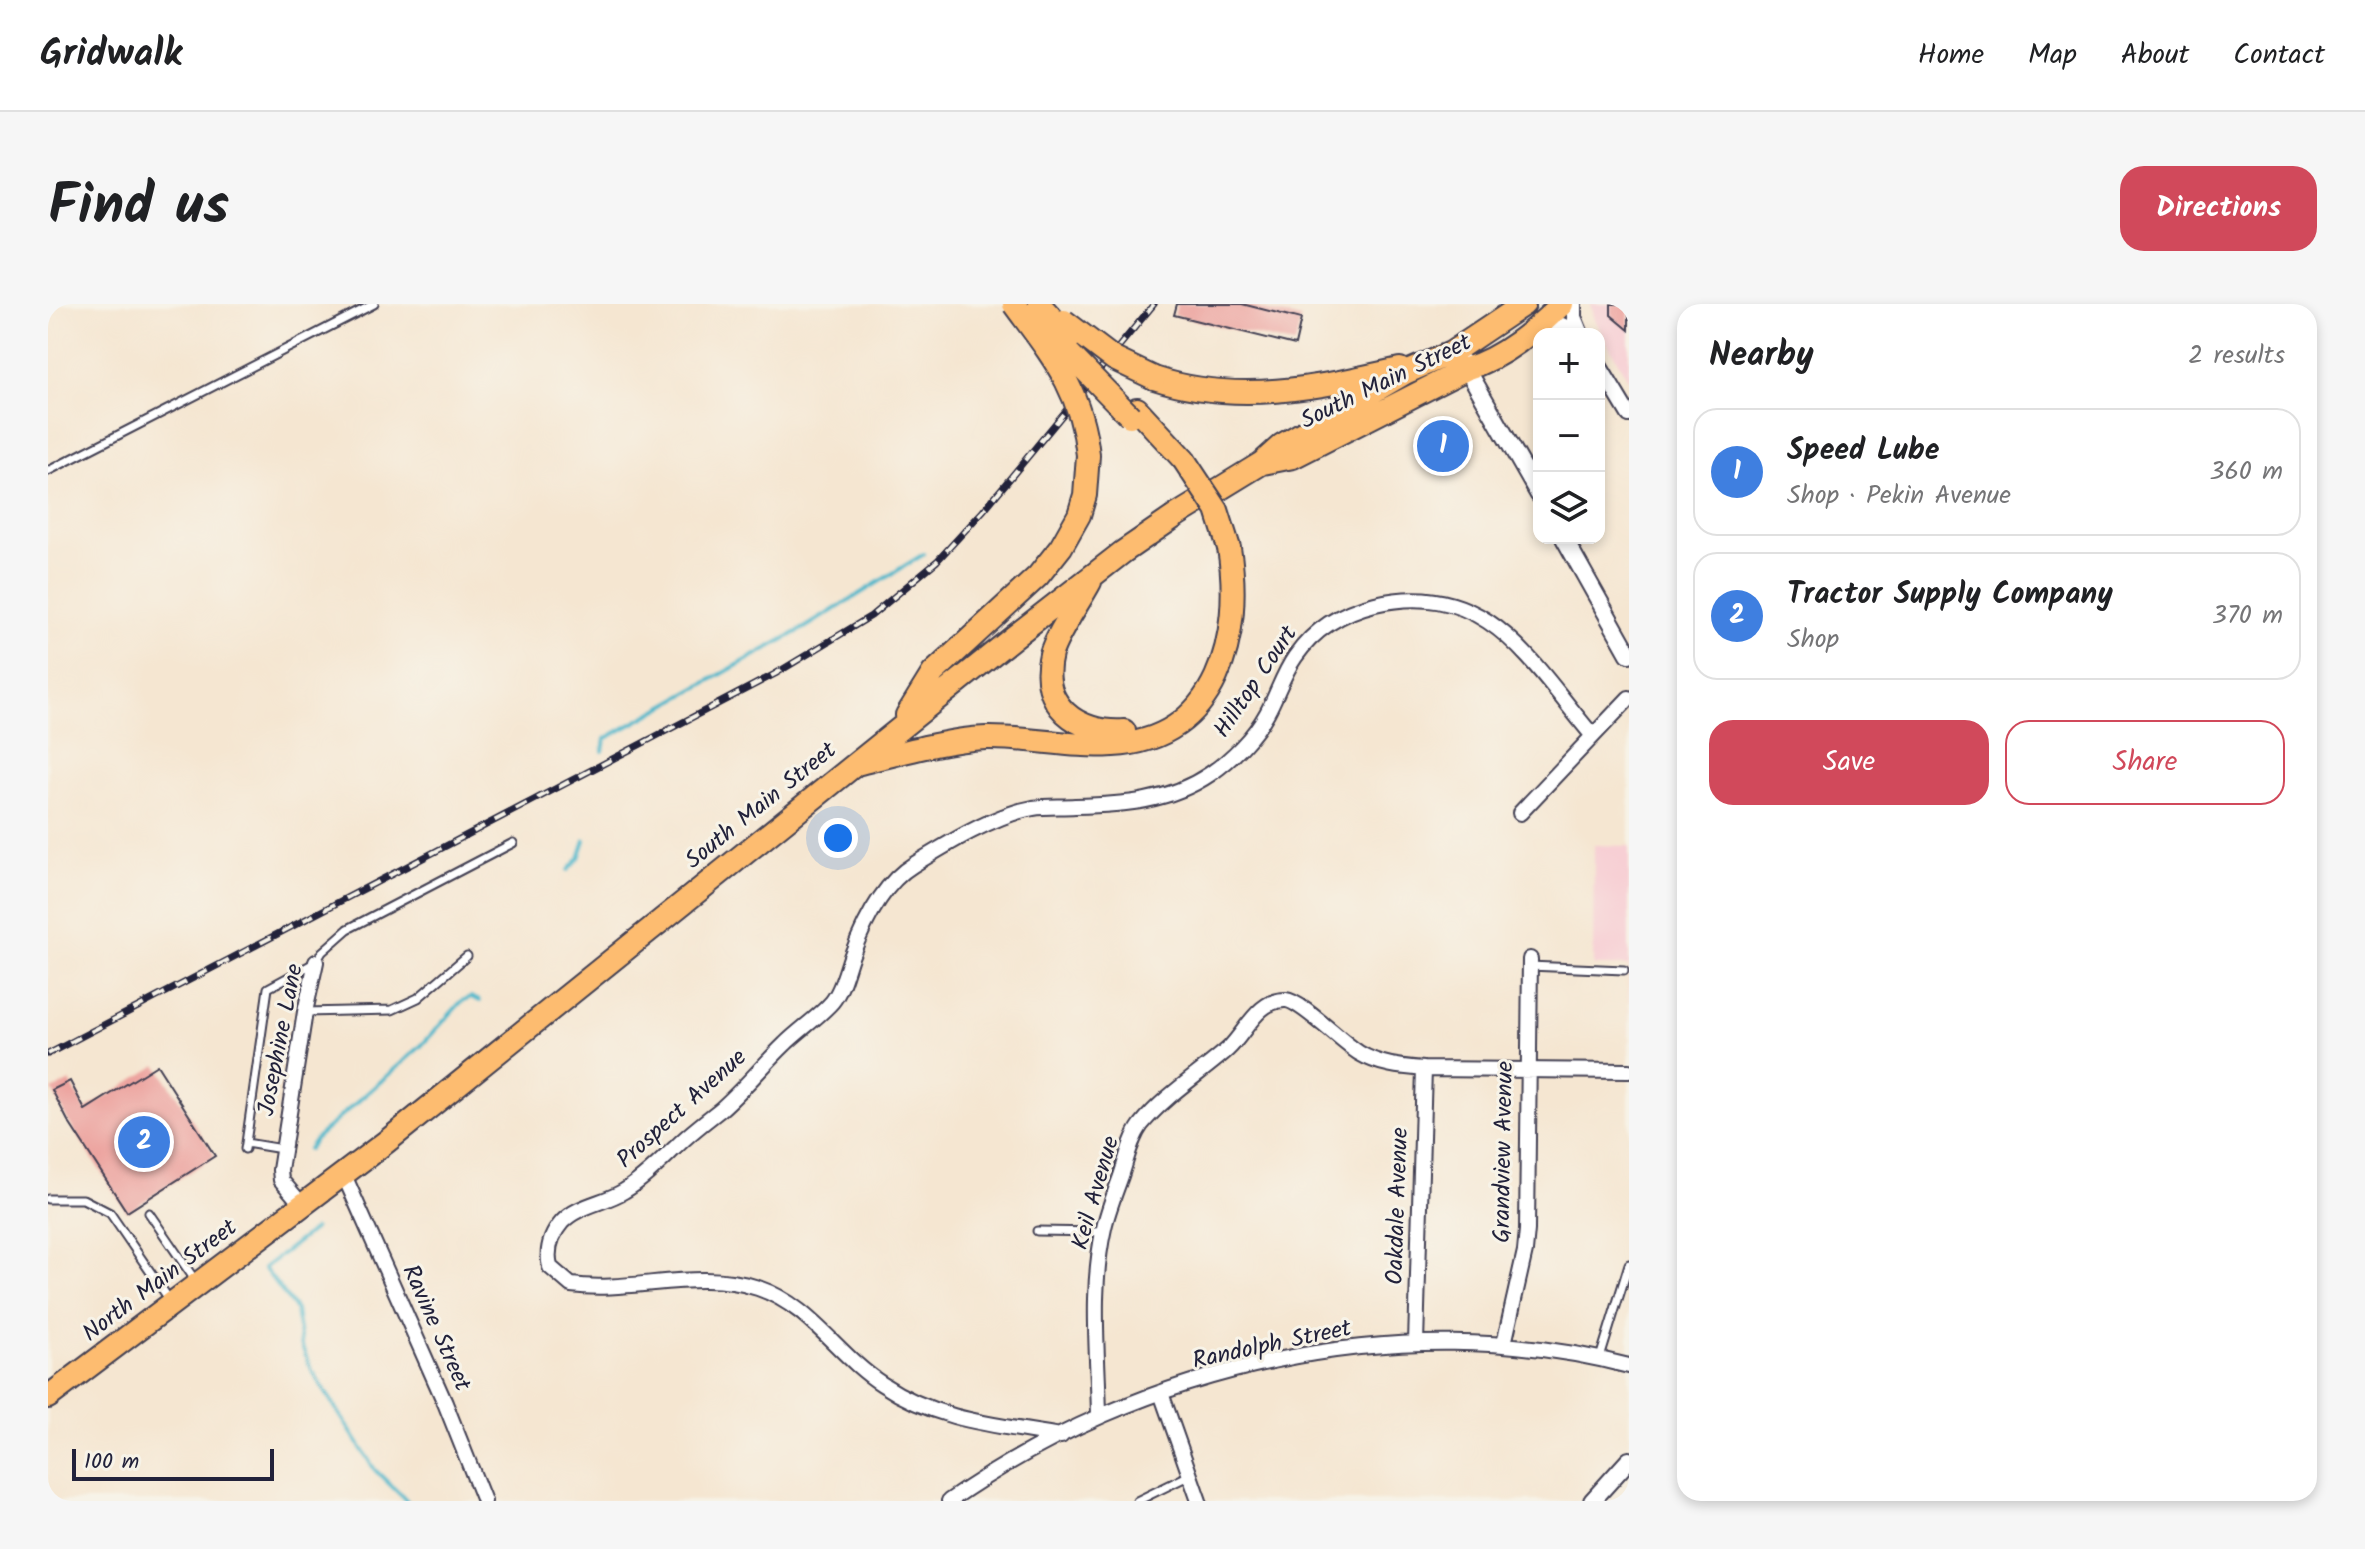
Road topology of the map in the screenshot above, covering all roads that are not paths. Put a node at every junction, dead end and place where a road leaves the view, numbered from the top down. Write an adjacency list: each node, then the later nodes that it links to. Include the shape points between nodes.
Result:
1 (374, 304): 18 (lane)
2 (1017, 304): 15 (main road, bridge); 25 (main road, bridge, via 1071,388 1085,426 1085,495 1061,547 1038,576 933,673)
3 (1042, 304): 13 (main road, bridge, via 1100,350 1154,378 1203,391 1306,390); 15 (main road, bridge)
4 (1524, 304): 12 (main road, South Main Street)
5 (1562, 304): 11 (main road, South Main Street)
6 (1574, 304): 9 (street)
7 (1540, 328): 8 (street, via 1556,324)
8 (1570, 328)
9 (1577, 328)
10 (1533, 332): 11 (street)
11 (1525, 336): 12 (main road, South Main Street, via 1485,363)
12 (1461, 359): 13 (main road, South Main Street); 17 (main road, South Main Street, via 1293,457); 19 (street)
13 (1428, 362): 17 (main road, South Main Street, via 1282,445)
14 (1605, 375): 16 (street)
15 (1133, 413): 21 (main road, via 1180,463)
16 (1629, 415)
17 (1262, 463): 22 (main road, South Main Street)
18 (48, 471)
19 (1533, 485)
20 (1567, 544): 23 (street)
21 (1224, 549): 22 (main road, via 1222,619 1208,667 1177,709 1133,730 1086,727 1062,710 1050,686 1051,654); 28 (main road, via 1234,606 1226,655 1198,706 1174,726 1122,745 982,739)
22 (1094, 575): 25 (main road, South Main Street)
23 (1629, 654)
24 (1629, 698): 26 (street)
25 (899, 729): 28 (main road, South Main Street)
26 (1593, 736): 27 (street, Hilltop Court, via 1505,632 1458,605 1412,599 1348,612 1319,630 1295,656 1267,714); 29 (street)
27 (1228, 761): 56 (street, Prospect Avenue, via 1196,783 1148,801 1006,814 906,869 884,893 863,930 831,1003 644,1176 569,1216 549,1244 550,1267 571,1285 716,1281 759,1289 802,1312 865,1372 923,1407)
28 (855, 764): 40 (main road, South Main Street)
29 (1520, 813)
30 (513, 843): 32 (lane, Josephine Lane, via 348,929)
31 (467, 956): 35 (lane, via 418,998 392,1010)
32 (316, 962): 35 (street, Josephine Lane); 39 (lane, via 268,988 245,1146)
33 (1530, 962): 34 (lane); 37 (street, Grandview Avenue)
34 (1624, 970)
35 (305, 1012): 39 (street, Josephine Lane)
36 (1424, 1069): 37 (street); 45 (street, Keil Avenue, via 1386,1064 1362,1054 1299,1004 1281,1001 1261,1008 1238,1040 1141,1125); 49 (street, Oakdale Avenue)
37 (1529, 1069): 38 (street); 50 (street, Grandview Avenue, via 1527,1230)
38 (1629, 1071)
39 (282, 1149): 42 (street, Josephine Lane, via 281,1180)
40 (344, 1175): 42 (main road, South Main Street); 59 (street, Ravine Street)
41 (48, 1199): 48 (lane, via 83,1199 110,1213)
42 (303, 1206): 47 (main road, North Main Street)
43 (149, 1213): 47 (lane)
44 (1037, 1231): 45 (lane)
45 (1103, 1232): 55 (street, Keil Avenue, via 1097,1278)
46 (1629, 1264): 51 (lane)
47 (198, 1284): 48 (main road, North Main Street)
48 (172, 1304): 54 (main road, North Main Street)
49 (1416, 1343): 50 (street, Randolph Street); 53 (street, Randolph Street, via 1294,1358)
50 (1504, 1344): 51 (street, Randolph Street)
51 (1600, 1358): 52 (street, Randolph Street)
52 (1629, 1366)
53 (1161, 1393): 55 (street, Randolph Street); 58 (street)
54 (48, 1397)
55 (1099, 1416): 56 (street, Randolph Street)
56 (1061, 1436): 60 (street, Randolph Street)
57 (1629, 1460): 63 (street)
58 (1190, 1475): 61 (lane); 62 (street)
59 (484, 1501)
60 (949, 1501)
61 (1137, 1501)
62 (1199, 1501)
63 (1592, 1501)

